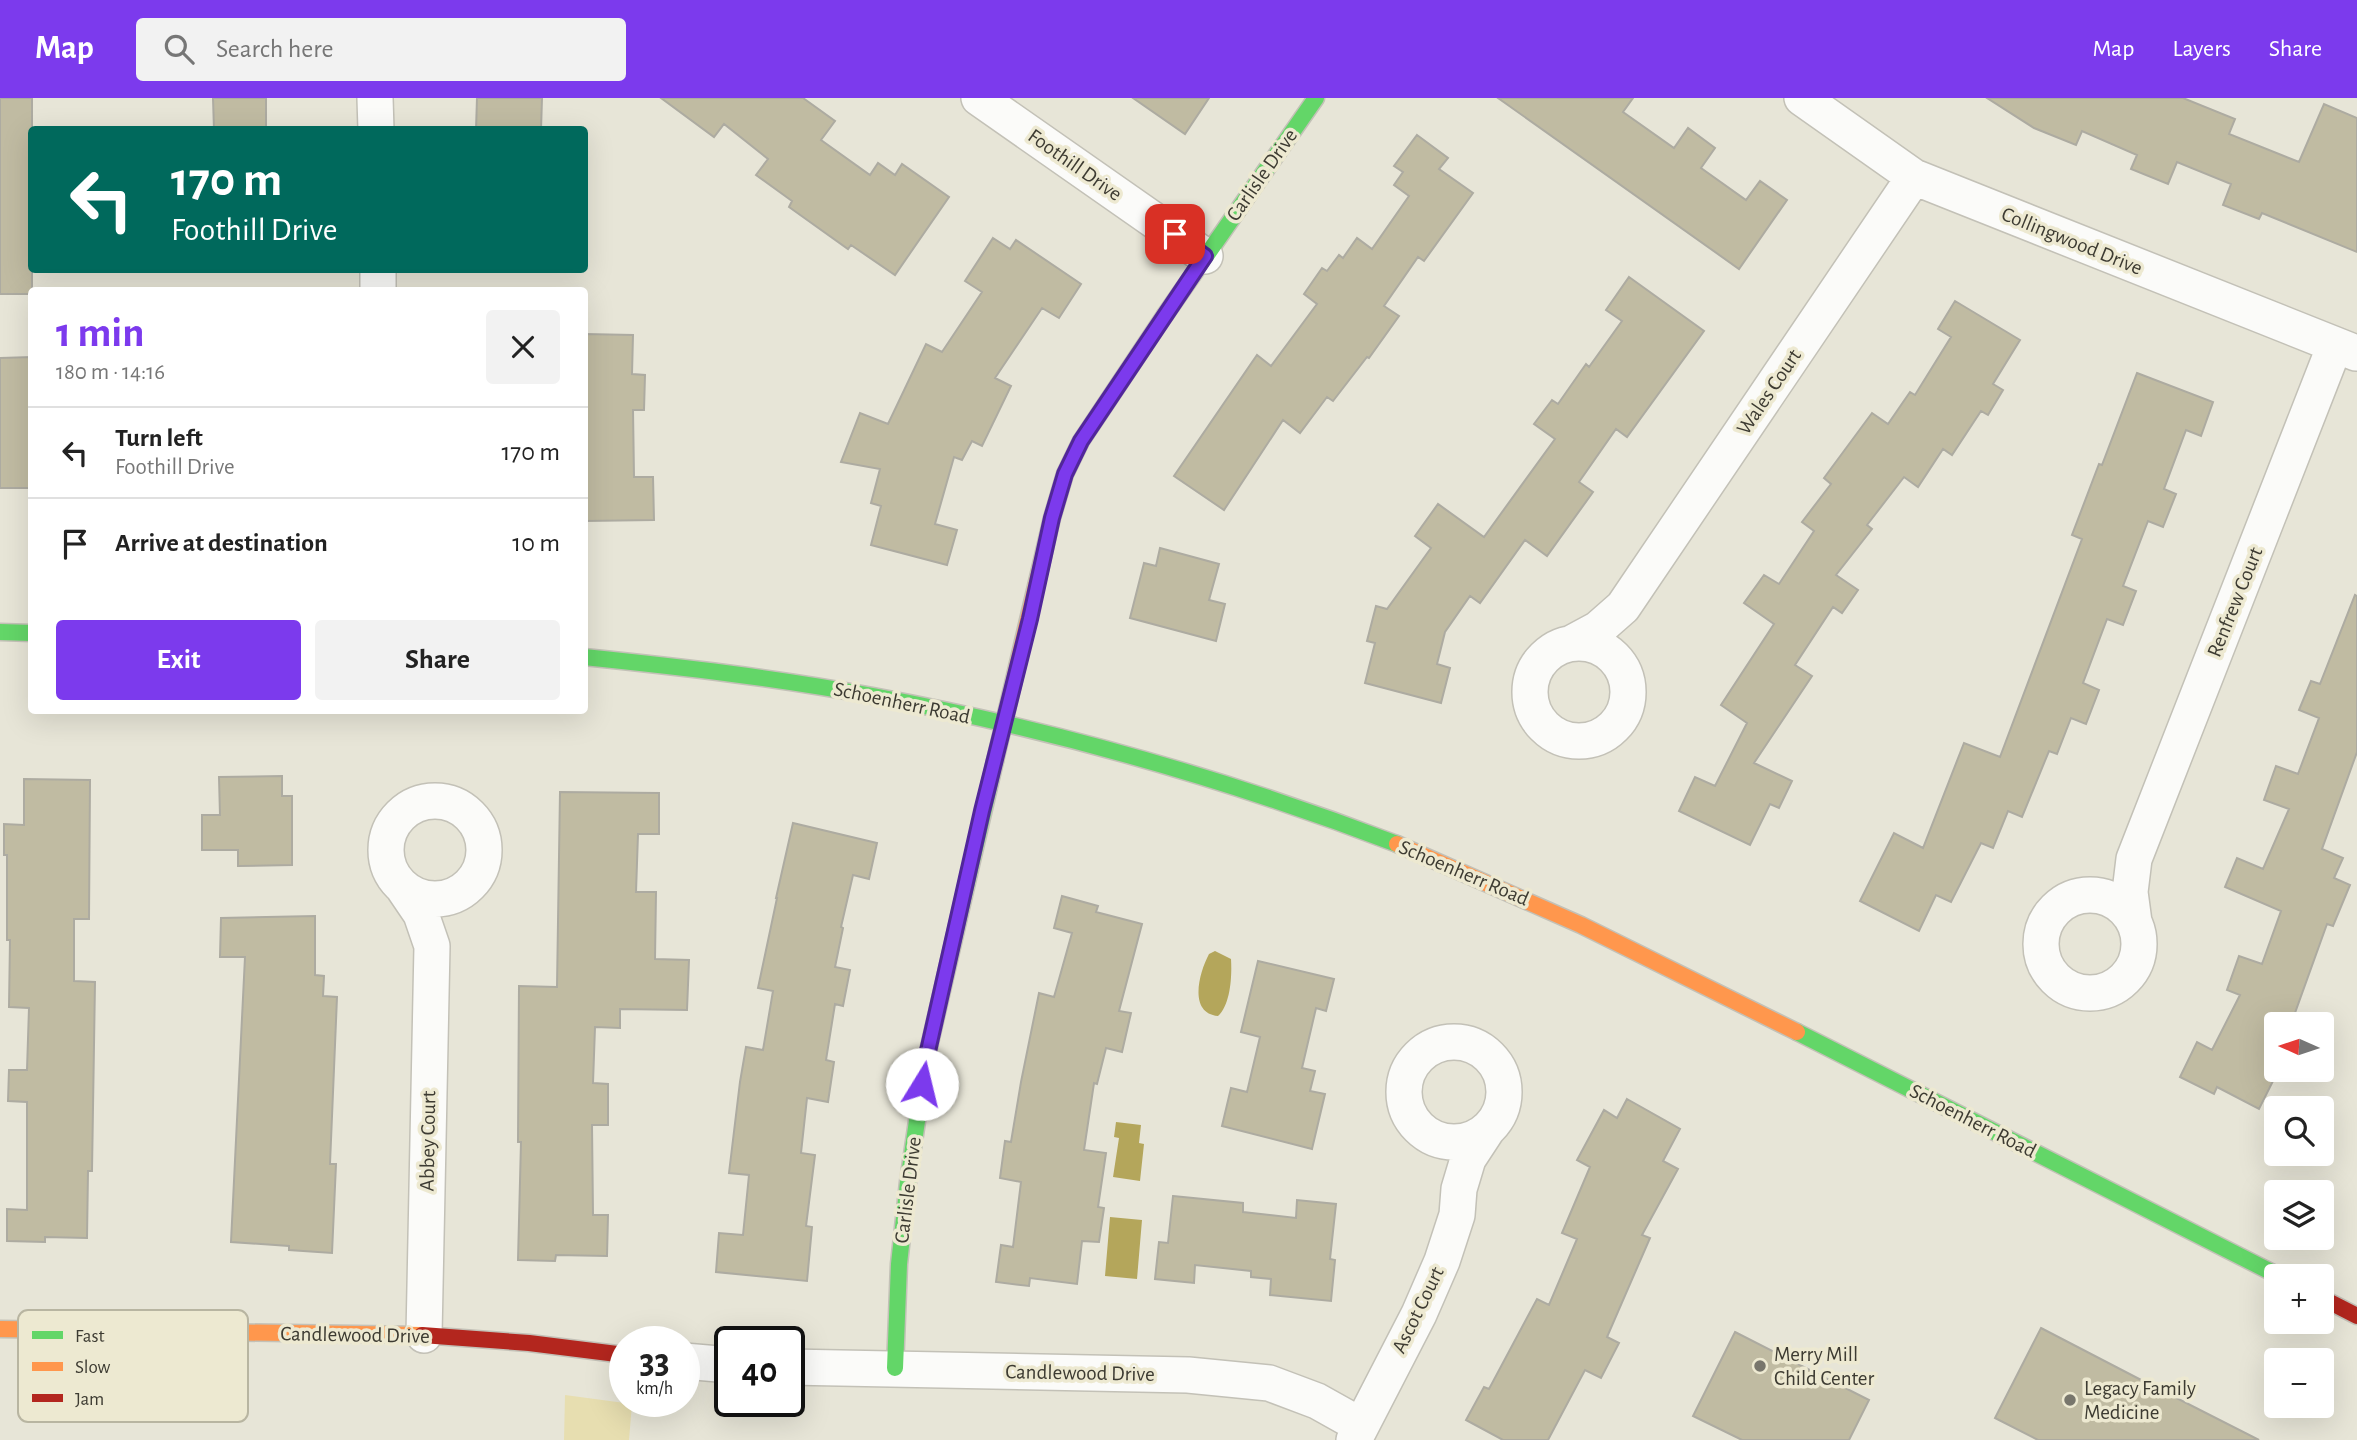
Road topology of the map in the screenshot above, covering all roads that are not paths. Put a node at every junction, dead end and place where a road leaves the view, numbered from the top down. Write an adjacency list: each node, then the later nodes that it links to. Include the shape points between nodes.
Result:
1 (375, 98): 5 (street)
2 (979, 98): 7 (street, Foothill Drive)
3 (1316, 98): 7 (street, Carlisle Drive)
4 (1802, 98): 6 (street, Collingwood Drive)
5 (376, 126)
6 (1914, 177): 8 (street, Collingwood Drive); 9 (street, Wales Court)
7 (1205, 256): 15 (street, Carlisle Drive, via 1081,441 1065,474)
8 (2346, 349): 16 (street, Renfrew Court)
9 (1623, 607): 12 (street, Wales Court, via 1598,629); 14 (street, Wales Court, via 1619,640)
10 (0, 632): 11 (street)
11 (28, 633)
12 (1572, 643): 14 (street, via 1602,648); 14 (street, Wales Court, via 1544,658 1530,685 1535,716 1561,739 1594,740 1621,720 1628,704)
13 (588, 657): 15 (street, Schoenherr Road, via 772,678)
14 (1624, 670)
15 (1004, 724): 25 (street, Schoenherr Road, via 1225,783 1468,873 1601,932); 34 (street, Carlisle Drive, via 926,1060 899,1264)
16 (2134, 859): 19 (street, Renfrew Court, via 2109,881); 20 (street, Renfrew Court, via 2130,892)
17 (404, 889): 18 (street, via 433,900); 18 (street, Abbey Court, via 386,860 391,827 401,813 432,800 464,810 482,835 482,866); 21 (street, Abbey Court, via 421,914)
18 (463, 891): 21 (street, Abbey Court, via 445,915)
19 (2082, 895): 20 (street, via 2112,900); 20 (street, Renfrew Court, via 2054,909 2041,937 2046,968 2071,990 2105,992 2120,984 2138,956)
20 (2134, 922)
21 (432, 946): 31 (street, Abbey Court)
22 (1487, 1130): 23 (street, via 1472,1139); 23 (street, Ascot Court, via 1504,1101 1498,1067 1472,1045 1439,1044 1413,1063 1404,1093 1415,1123); 24 (street, Ascot Court, via 1468,1158)
23 (1441, 1140): 24 (street, Ascot Court, via 1453,1161)
24 (1459, 1189): 35 (street, Ascot Court, via 1457,1215 1442,1261)
25 (2264, 1269)
26 (2334, 1304): 27 (street)
27 (2357, 1315)
28 (0, 1329): 29 (street, Candlewood Drive)
29 (18, 1329)
30 (248, 1333): 31 (street, Candlewood Drive)
31 (424, 1335): 32 (street, Candlewood Drive)
32 (609, 1352)
33 (805, 1367): 34 (street, Candlewood Drive)
34 (895, 1368): 35 (street, Candlewood Drive, via 1188,1375 1269,1383 1317,1401)
35 (1357, 1433)

